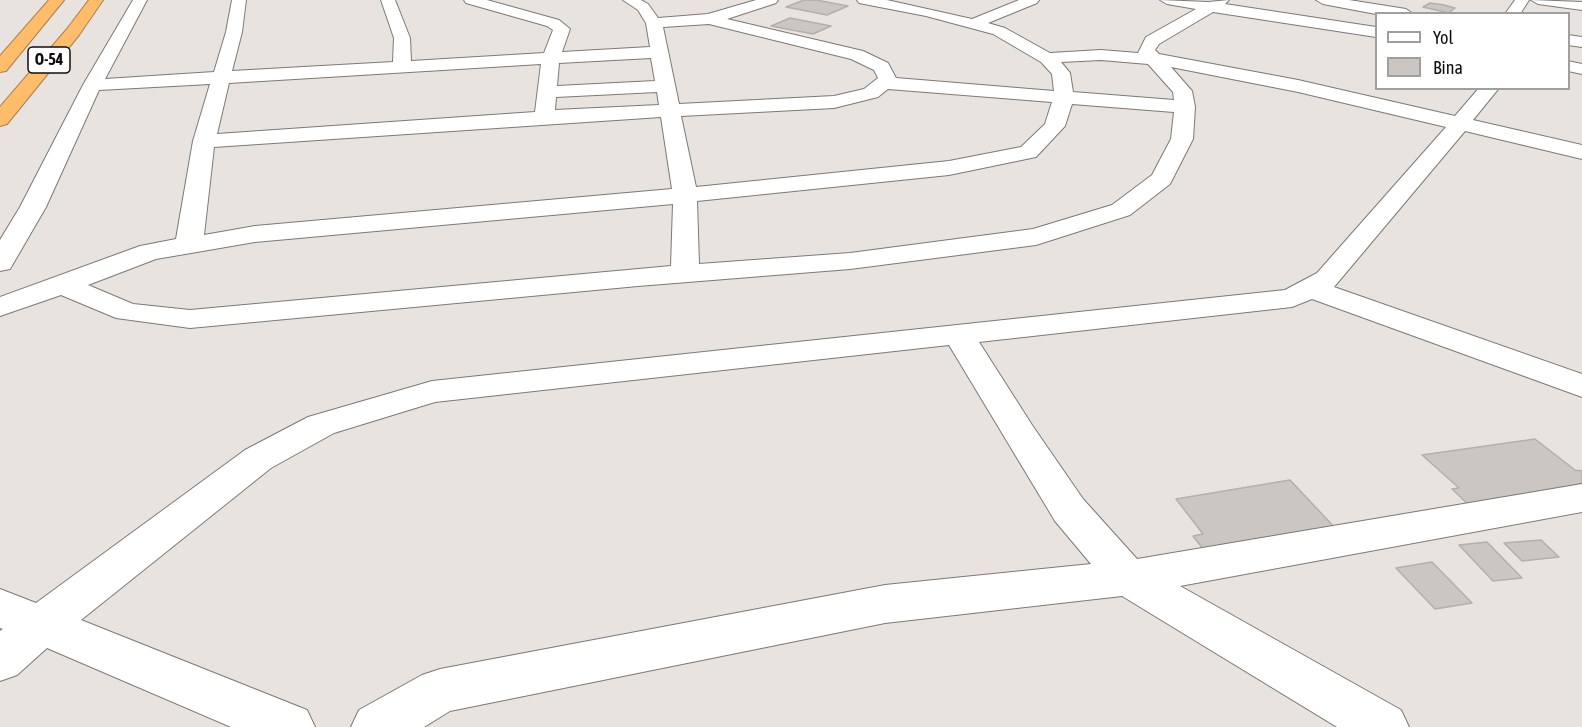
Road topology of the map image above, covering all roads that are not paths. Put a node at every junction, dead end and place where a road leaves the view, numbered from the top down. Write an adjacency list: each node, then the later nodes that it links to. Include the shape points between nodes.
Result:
1 (57, 0): 25 (highway, O-54)
2 (96, 0): 37 (highway, O-54)
3 (140, 0): 29 (street)
4 (239, 0): 27 (street)
5 (388, 0): 26 (street, via 402,38)
6 (471, 0): 22 (street, via 562,29)
7 (771, 0): 17 (street)
8 (864, 0): 19 (street)
9 (1032, 0): 19 (street)
10 (1167, 0): 14 (street)
11 (1323, 0): 16 (street)
12 (1538, 0): 15 (street)
13 (636, 1): 18 (street)
14 (1215, 3): 20 (street); 24 (street, via 1152,41 1146,51)
15 (1582, 6)
16 (1394, 12)
17 (709, 19): 18 (street); 28 (street, via 866,58 886,72)
18 (654, 23): 21 (street)
19 (973, 24): 23 (street, via 999,31)
20 (1375, 32)
21 (659, 52): 22 (street); 30 (street)
22 (551, 58): 26 (street); 32 (street)
23 (1047, 58): 24 (street, via 1101,55); 33 (street, via 1061,73)
24 (1155, 59): 34 (street, via 1182,91); 38 (street, via 1298,86)
25 (0, 67)
26 (402, 68): 27 (street)
27 (222, 76): 29 (street); 39 (street)
28 (885, 83): 33 (street); 35 (street, via 871,93 834,102)
29 (92, 85): 43 (street, via 33,207)
30 (665, 86): 32 (street); 35 (street)
31 (1488, 90): 38 (street)
32 (547, 92): 36 (street)
33 (1064, 97): 34 (street); 41 (street, via 1055,126 1028,152 948,168)
34 (1185, 107): 44 (street, via 1182,139 1162,179 1121,210 1036,237 850,261)
35 (670, 110): 36 (street); 41 (street)
36 (544, 117): 39 (street)
37 (0, 120)
38 (1460, 124): 40 (street); 47 (street, via 1327,279)
39 (204, 141): 42 (street)
40 (1582, 152)
41 (685, 195): 42 (street, via 255,234); 44 (street)
42 (189, 245): 46 (street, via 150,252)
43 (0, 263)
44 (685, 273): 46 (street, via 190,320 127,312)
45 (0, 285): 46 (street)
46 (50, 288): 48 (street)
47 (1310, 288): 49 (street, via 1292,298); 50 (street)
48 (0, 307)
49 (959, 335): 52 (street, via 1069,510); 53 (street, via 432,392 321,424 258,459)
50 (1582, 386)
51 (1582, 498): 52 (street)
52 (1128, 578): 56 (street, via 885,604 440,691); 57 (street)
53 (21, 616): 54 (street); 55 (street)
54 (0, 660)
55 (290, 727)
56 (377, 727)
57 (1383, 727)

